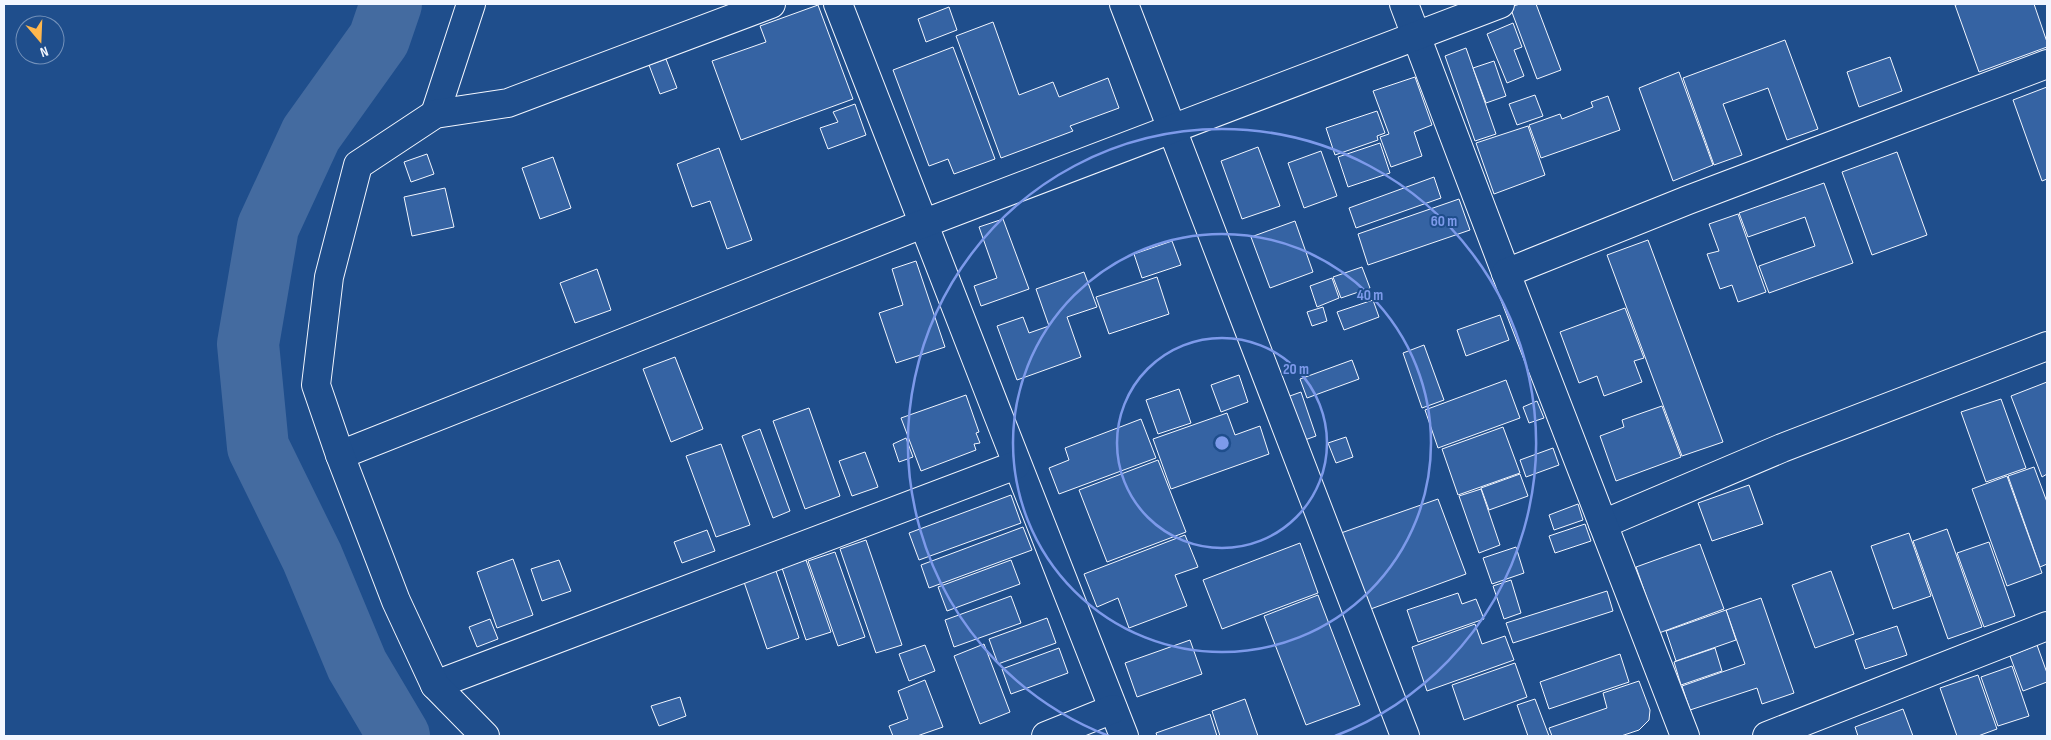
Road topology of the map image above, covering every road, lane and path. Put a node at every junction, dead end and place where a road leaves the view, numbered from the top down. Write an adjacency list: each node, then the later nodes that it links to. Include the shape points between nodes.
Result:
1 (472, 4): 9 (street)
2 (771, 4): 9 (street, via 508,103)
3 (838, 4): 11 (street)
4 (1124, 4): 10 (street)
5 (1404, 4): 7 (street)
6 (1500, 4): 7 (street)
7 (1416, 36): 10 (street); 12 (street)
8 (2047, 64): 12 (street, via 1697,196)
9 (435, 114): 14 (street, via 358,166 329,277 316,385)
10 (1174, 129): 11 (street); 23 (street)
11 (925, 223): 14 (street); 15 (street)
12 (1506, 273): 16 (street)
13 (2047, 346): 16 (street, via 1782,448)
14 (340, 455): 18 (street, via 396,601)
15 (1016, 465): 18 (street); 19 (street)
16 (1603, 524): 24 (street)
17 (2047, 626): 25 (street)
18 (435, 685): 20 (street)
19 (1113, 709): 21 (street); 22 (street)
20 (485, 736)
21 (1046, 736)
22 (1124, 736)
23 (1405, 736)
24 (1685, 736)
25 (1767, 736)

